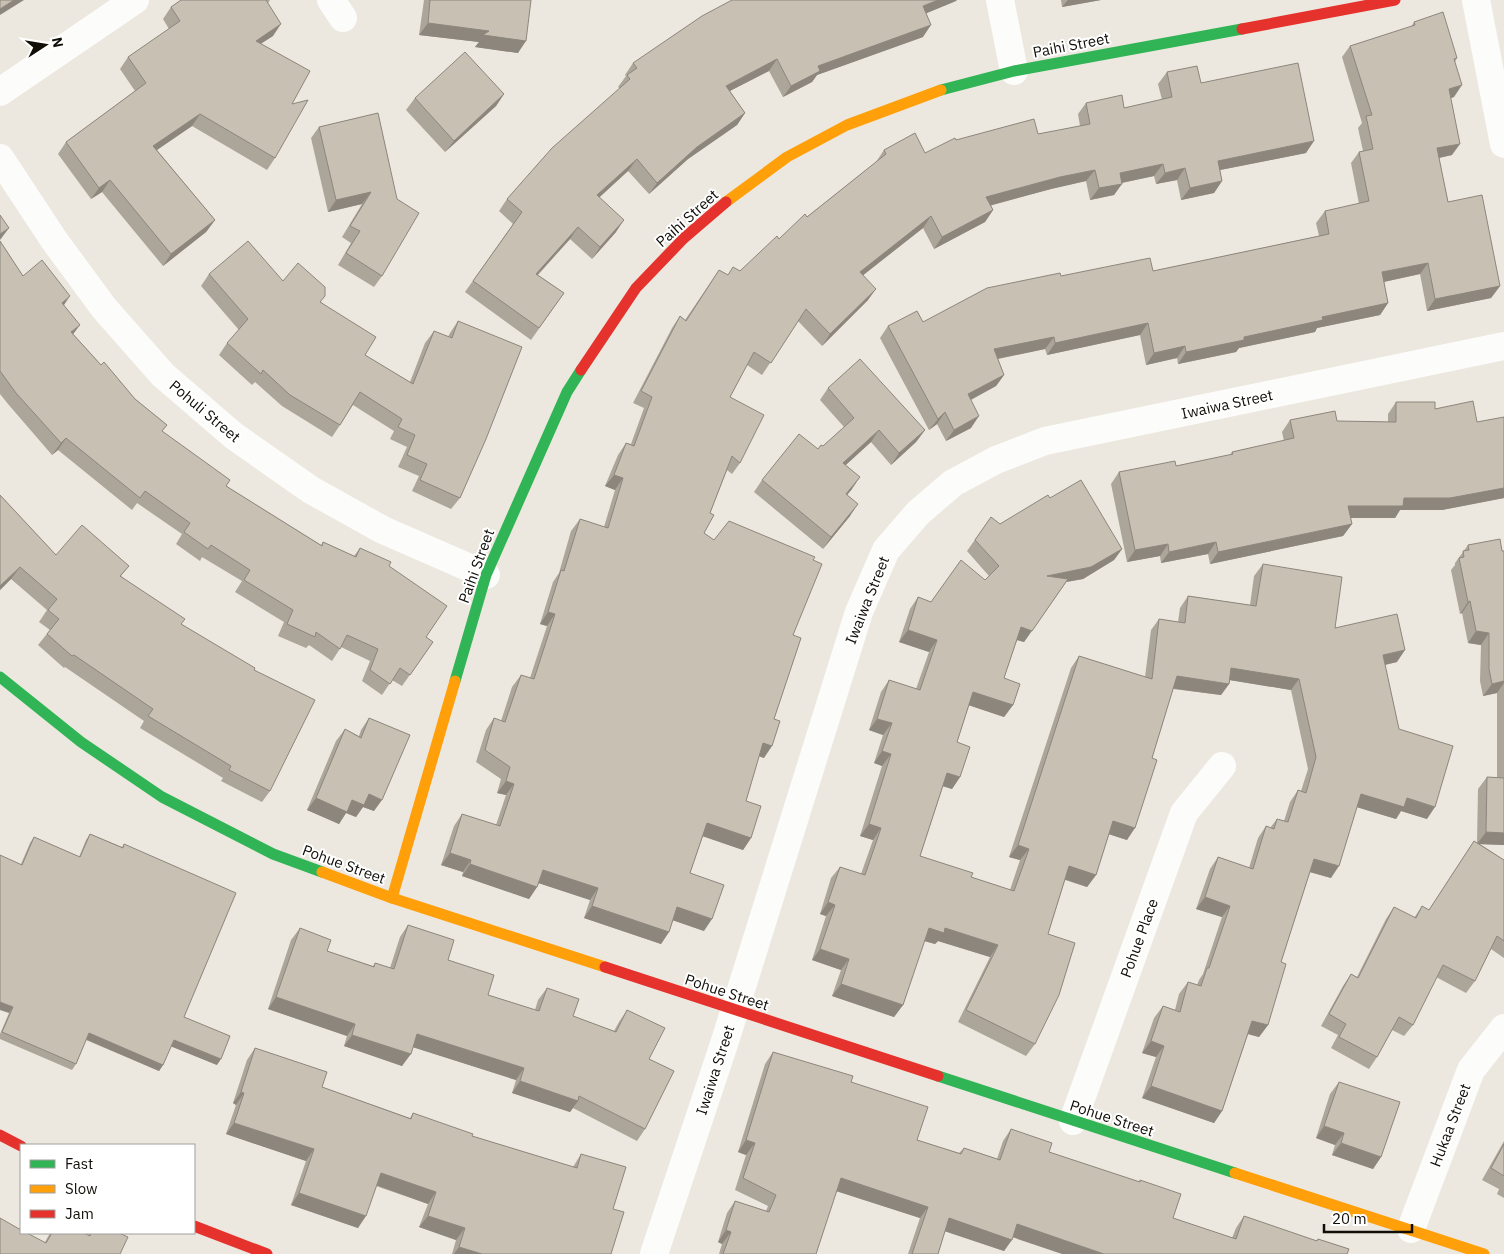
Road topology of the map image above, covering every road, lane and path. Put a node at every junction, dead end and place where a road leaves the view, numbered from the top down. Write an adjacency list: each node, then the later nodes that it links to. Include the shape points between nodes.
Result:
1 (136, 0): 6 (street)
2 (1000, 0): 5 (street)
3 (1395, 0): 5 (street, Paihi Street)
4 (1476, 0): 7 (street)
5 (1014, 71): 10 (street, Paihi Street, via 930,93 847,125 787,157 684,238 636,288 567,392)
6 (0, 92)
7 (1504, 144)
8 (0, 158): 10 (street, Pohuli Street, via 104,308 170,381 234,436 311,490 382,530)
9 (1504, 346): 14 (street, Iwaiwa Street, via 1045,441 987,464 953,483 925,507 886,550 859,612)
10 (486, 575): 13 (street, Paihi Street)
11 (0, 677): 13 (street, Pohue Street, via 81,742 162,797 273,854)
12 (1222, 766): 16 (street, Pohue Place, via 1184,813)
13 (392, 898): 14 (street, Pohue Street)
14 (734, 1010): 16 (street, Pohue Street); 22 (street, Iwaiwa Street)
15 (1504, 1028): 20 (street, Hukaa Street, via 1471,1070)
16 (1073, 1121): 20 (street, Pohue Street)
17 (0, 1135): 18 (street)
18 (20, 1145)
19 (195, 1226): 21 (street)
20 (1411, 1229): 23 (street, Pohue Street)
21 (267, 1254)
22 (654, 1254)
23 (1484, 1254)

